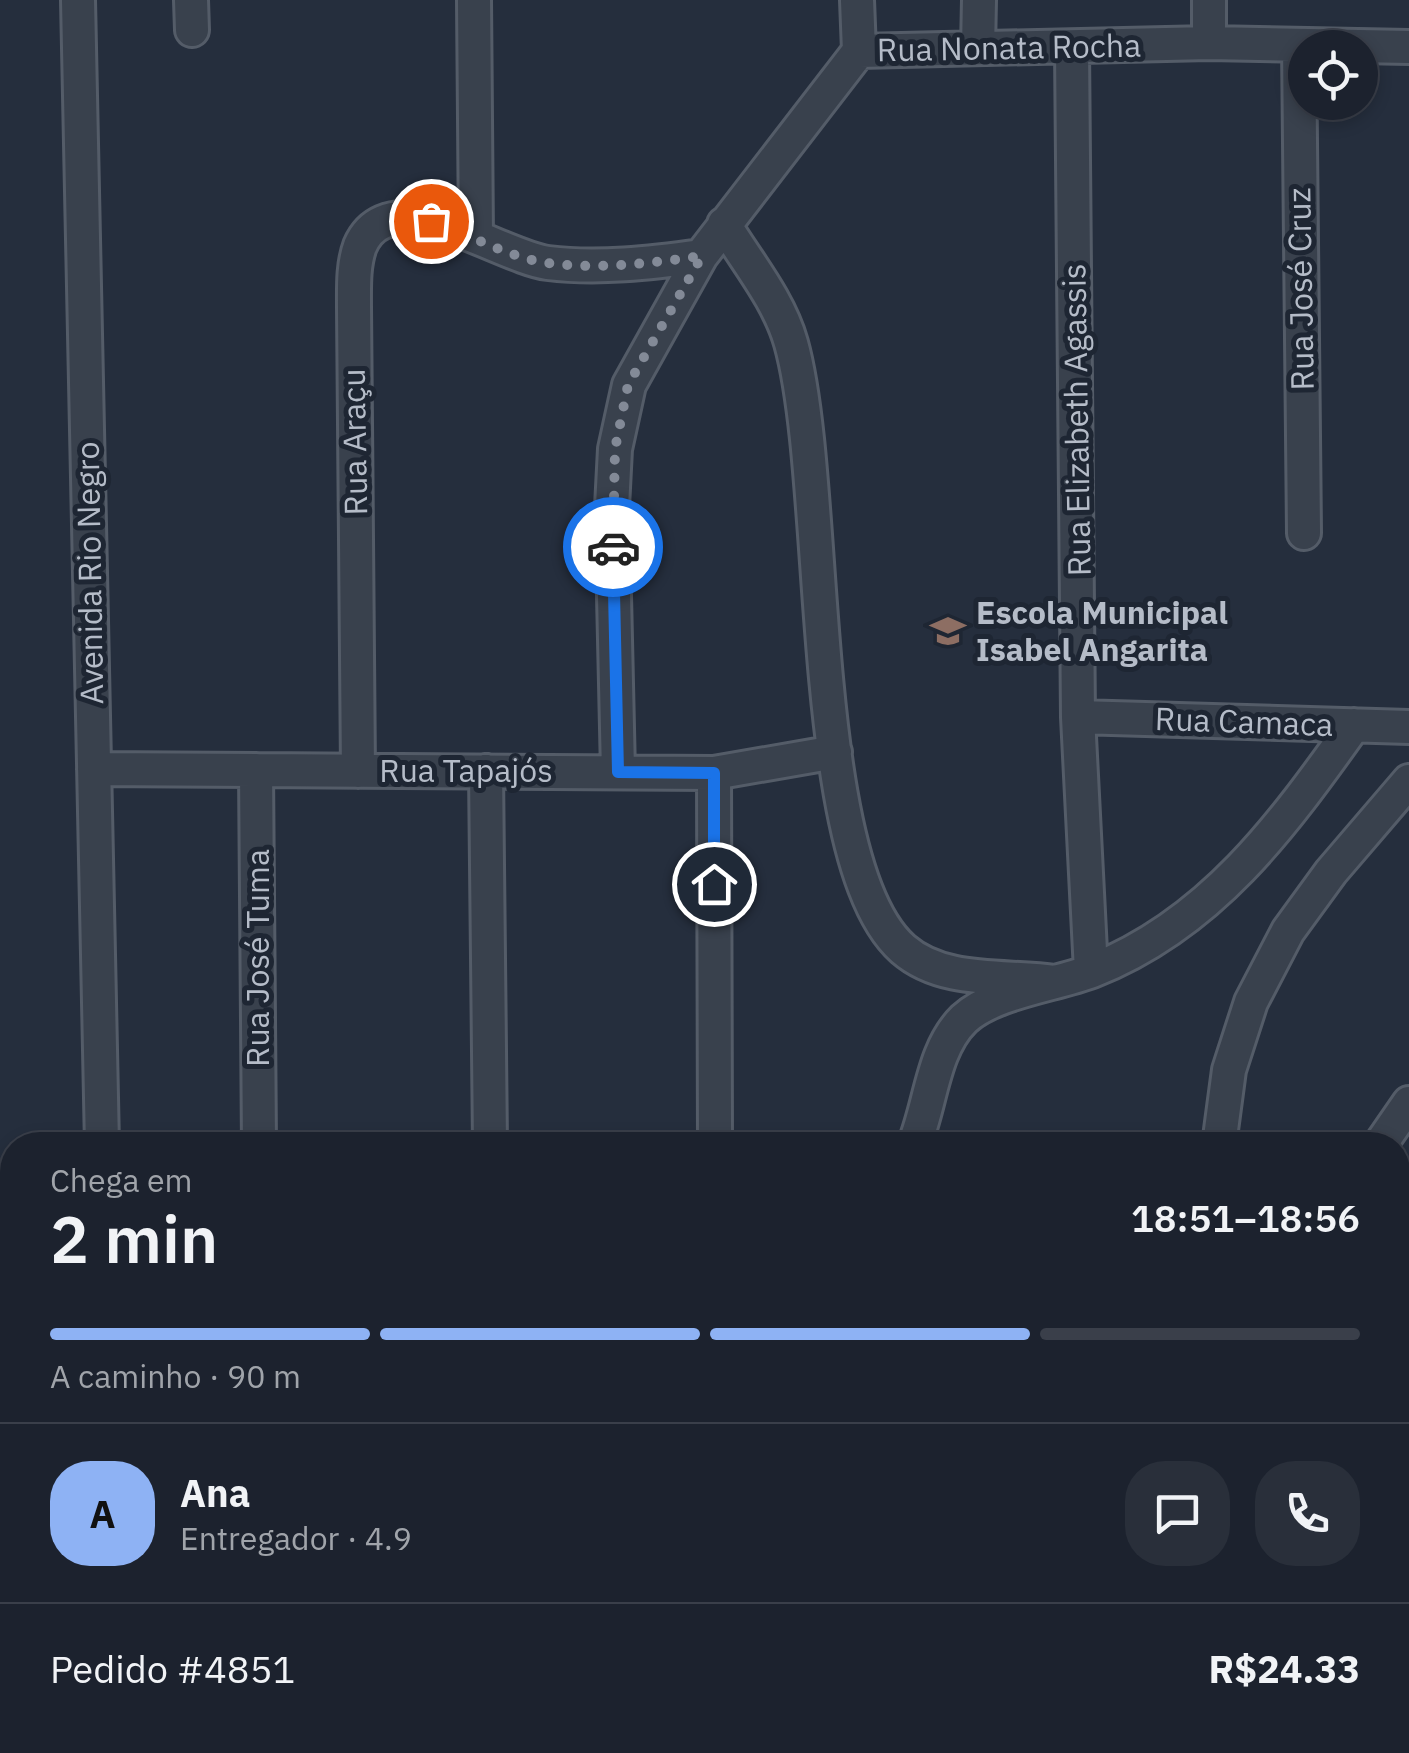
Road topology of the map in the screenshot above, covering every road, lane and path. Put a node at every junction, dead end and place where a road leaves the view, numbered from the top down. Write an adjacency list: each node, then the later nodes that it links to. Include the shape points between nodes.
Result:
1 (78, 0): 22 (street, Avenida Rio Negro)
2 (474, 0): 15 (street)
3 (857, 0): 12 (street)
4 (978, 0): 10 (street)
5 (1209, 0): 6 (street)
6 (1209, 42): 7 (street, Rua Nonata Rocha); 11 (street, Rua Nonata Rocha)
7 (1288, 45)
8 (1378, 46): 9 (street, Rua Nonata Rocha)
9 (1409, 47)
10 (978, 48): 11 (street, Rua Nonata Rocha); 12 (street, Rua Nonata Rocha)
11 (1072, 48): 18 (street, Rua Elizabeth Agassis)
12 (859, 51): 14 (street, Rua Nonata Rocha)
13 (1300, 120): 17 (street, Rua José Cruz)
14 (724, 224): 16 (street, Rua Nonata Rocha); 21 (street, via 791,342 808,442)
15 (476, 237): 16 (street, via 546,263 650,264); 24 (street, Rua Araçu, via 431,221 386,220 370,229 357,258)
16 (702, 256): 26 (street, Rua Nonata Rocha, via 628,385 615,449)
17 (1304, 533)
18 (1078, 718): 19 (street, Rua Camaca); 29 (street, Rua Elizabeth Agassis)
19 (1354, 725): 20 (street, Rua Camaca); 29 (street, via 1286,819 1223,890 1158,940)
20 (1409, 728)
21 (835, 752): 27 (street, Rua Tapajós); 30 (street, via 857,872 870,905 902,948 946,973)
22 (94, 769): 23 (street, Rua Tapajós); 32 (street, Avenida Rio Negro)
23 (256, 770): 24 (street, Rua Tapajós); 33 (street, Rua José Tuma)
24 (358, 770): 25 (street, Rua Tapajós)
25 (486, 772): 26 (street, Rua Tapajós); 34 (street)
26 (618, 772): 27 (street, Rua Tapajós)
27 (714, 773): 35 (street)
28 (1409, 781): 37 (street, via 1331,872 1280,945 1251,1002 1229,1070)
29 (1091, 971): 30 (street)
30 (1055, 982): 36 (street, via 965,1018 939,1061)
31 (1409, 1103): 38 (street)
32 (102, 1132)
33 (259, 1132)
34 (490, 1132)
35 (715, 1132)
36 (918, 1132)
37 (1222, 1132)
38 (1389, 1132)

